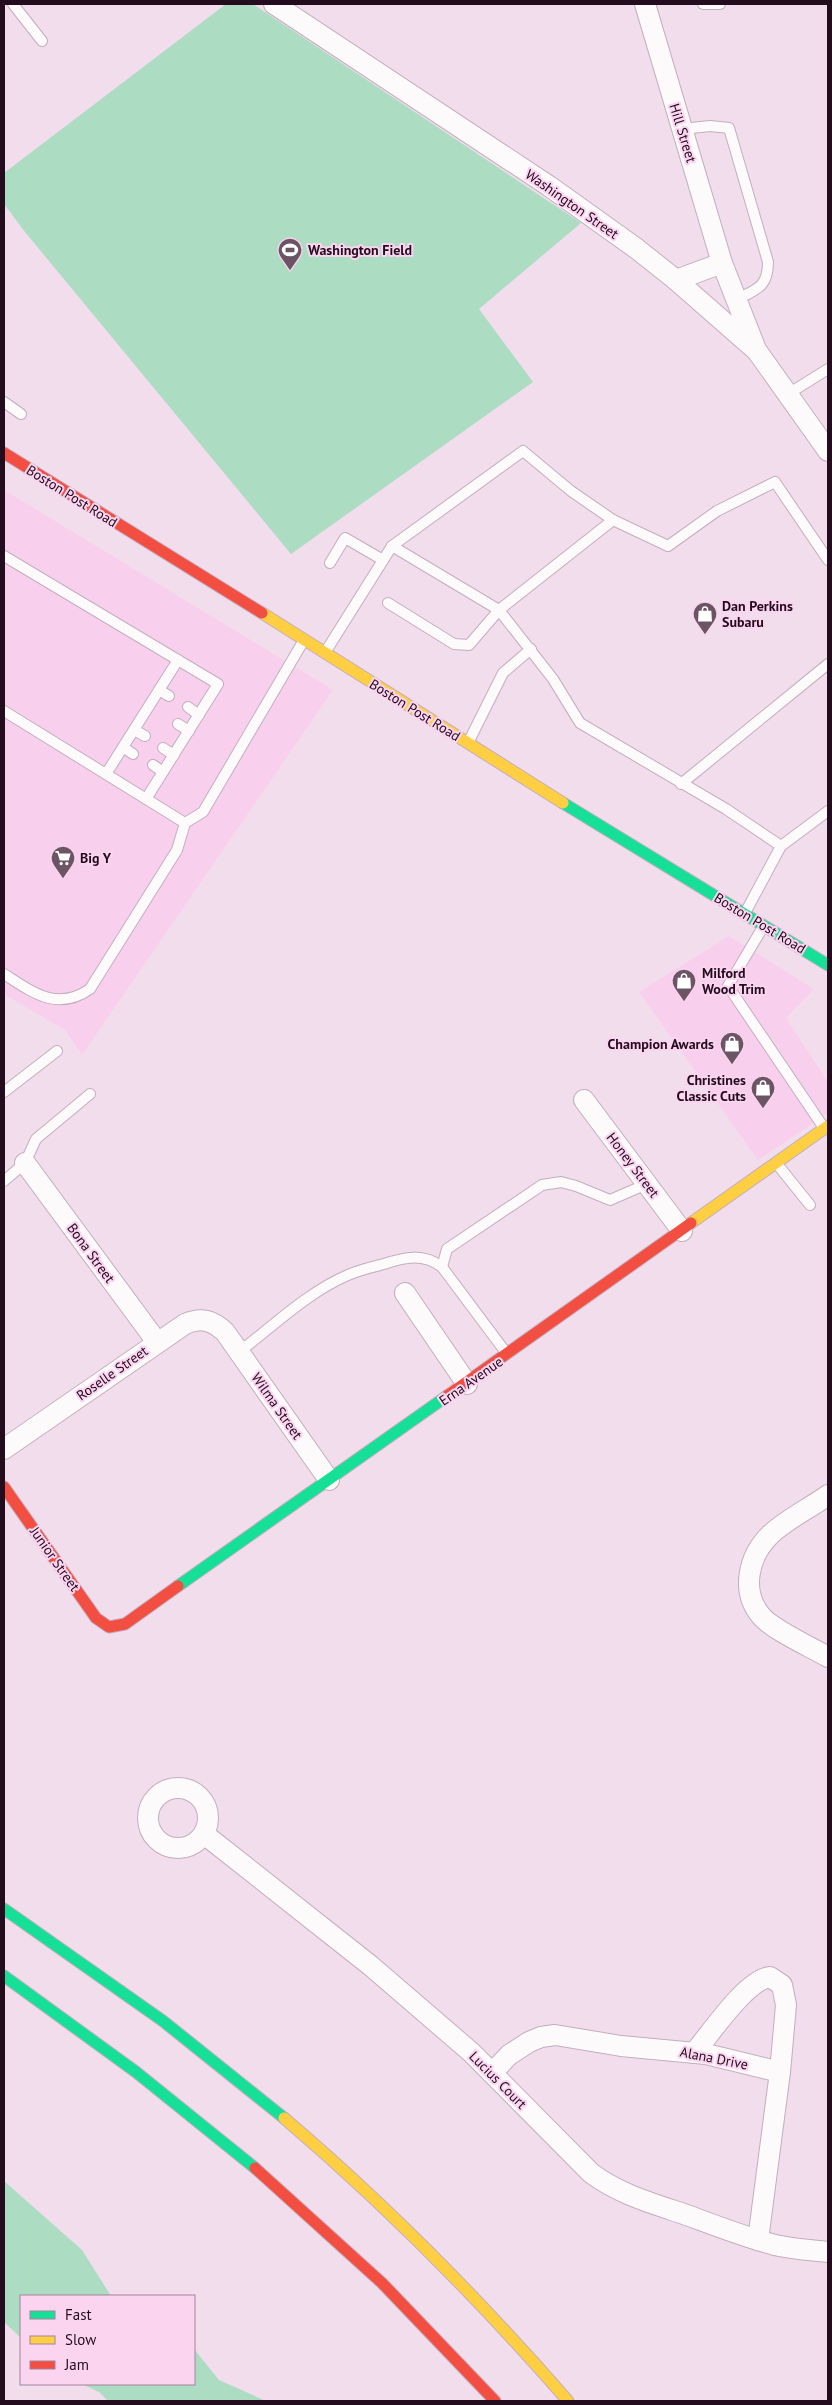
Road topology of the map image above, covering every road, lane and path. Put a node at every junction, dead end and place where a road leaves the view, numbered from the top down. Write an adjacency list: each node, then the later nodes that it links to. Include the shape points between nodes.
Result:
1 (13, 4): 6 (lane)
2 (274, 4): 9 (street, Washington Street, via 549,186)
3 (646, 4): 7 (street, Hill Street)
4 (703, 4): 5 (lane)
5 (720, 4)
6 (42, 41)
7 (682, 129): 8 (street, Hill Street); 10 (lane, via 729,128 768,262 768,275 763,286)
8 (722, 263): 9 (street); 10 (street, Hill Street)
9 (676, 280): 11 (street, Washington Street)
10 (736, 300): 11 (street, Hill Street)
11 (757, 351): 13 (street, Washington Street)
12 (828, 369): 13 (lane)
13 (788, 394): 16 (street, Washington Street)
14 (4, 402): 15 (lane)
15 (22, 414)
16 (828, 451)
17 (4, 454): 26 (main road, Boston Post Road)
18 (613, 520): 19 (lane, via 571,491 523,451); 22 (lane, via 668,546 718,511 775,482); 25 (lane)
19 (392, 546): 21 (lane); 25 (lane)
20 (4, 556): 29 (lane)
21 (383, 560): 23 (lane, via 345,538); 28 (lane)
22 (828, 560)
23 (330, 564)
24 (388, 603): 25 (lane, via 454,644 469,645)
25 (499, 610): 27 (lane)
26 (305, 639): 28 (main road, Boston Post Road); 53 (lane, via 203,812)
27 (531, 649): 42 (lane, via 503,673); 50 (lane, via 580,723)
28 (325, 652): 42 (main road, Boston Post Road)
29 (178, 660): 31 (lane); 37 (lane, via 218,684)
30 (828, 664): 50 (lane)
31 (158, 690): 32 (lane); 33 (lane)
32 (169, 696)
33 (149, 706): 36 (lane); 39 (lane)
34 (188, 708): 37 (lane)
35 (4, 711): 49 (lane)
36 (158, 712)
37 (199, 715): 40 (lane)
38 (178, 724): 40 (lane)
39 (134, 730): 41 (lane); 43 (lane)
40 (189, 731): 46 (lane)
41 (145, 736)
42 (468, 744): 55 (main road, Boston Post Road)
43 (123, 747): 45 (lane); 49 (lane)
44 (163, 748): 46 (lane)
45 (134, 754)
46 (174, 755): 48 (lane)
47 (153, 765): 48 (lane)
48 (163, 772): 51 (lane)
49 (106, 774): 51 (lane)
50 (681, 784): 54 (lane)
51 (146, 800): 53 (lane)
52 (828, 812): 54 (lane)
53 (185, 823): 58 (lane, via 177,850 90,989 79,997 40,997)
54 (781, 846): 55 (lane)
55 (745, 914): 56 (main road, Boston Post Road)
56 (764, 925): 57 (main road, Boston Post Road); 63 (lane, via 728,986)
57 (828, 965)
58 (4, 974)
59 (57, 1051): 60 (lane)
60 (4, 1092)
61 (90, 1094): 64 (lane, via 36,1139)
62 (584, 1100): 67 (street, Honey Street)
63 (826, 1128): 65 (main road, Erna Avenue)
64 (25, 1163): 66 (lane); 73 (street, Bona Street)
65 (777, 1163): 68 (lane); 69 (main road, Erna Avenue)
66 (4, 1181)
67 (647, 1184): 69 (street, Honey Street); 70 (lane, via 610,1200 562,1182 542,1185 447,1249)
68 (810, 1205)
69 (682, 1231): 75 (main road, Erna Avenue)
70 (442, 1266): 74 (lane, via 424,1257 407,1257 348,1275 320,1291); 75 (lane)
71 (405, 1293): 76 (street)
72 (225, 1332): 73 (street, Roselle Street, via 216,1324 196,1319); 74 (street, Wilma Street)
73 (157, 1342): 77 (street, Roselle Street)
74 (239, 1352): 78 (street, Wilma Street)
75 (508, 1355): 76 (main road, Erna Avenue)
76 (467, 1384): 78 (main road, Erna Avenue)
77 (4, 1449)
78 (329, 1480): 81 (main road, Erna Avenue, via 131,1621)
79 (4, 1488): 81 (main road, Junior Street, via 96,1618)
80 (828, 1495): 82 (street, via 772,1534 753,1558 748,1581 750,1594 762,1617)
81 (109, 1627)
82 (828, 1657)
83 (204, 1834): 88 (street, Lucius Court, via 371,1966)
84 (4, 1909): 92 (main road, via 160,2019 318,2147 466,2288)
85 (6, 1979): 91 (main road, via 122,2060 228,2142 379,2279)
86 (694, 2053): 87 (street, Alana Drive); 87 (street, via 751,1986 770,1977 782,1985 786,2005); 88 (street, Alana Drive, via 621,2046 572,2036 541,2037 517,2049)
87 (780, 2072): 89 (street)
88 (492, 2073): 89 (street, Lucius Court, via 602,2181 618,2191)
89 (758, 2240): 90 (street, Lucius Court)
90 (828, 2252)
91 (495, 2401)
92 (568, 2401)

